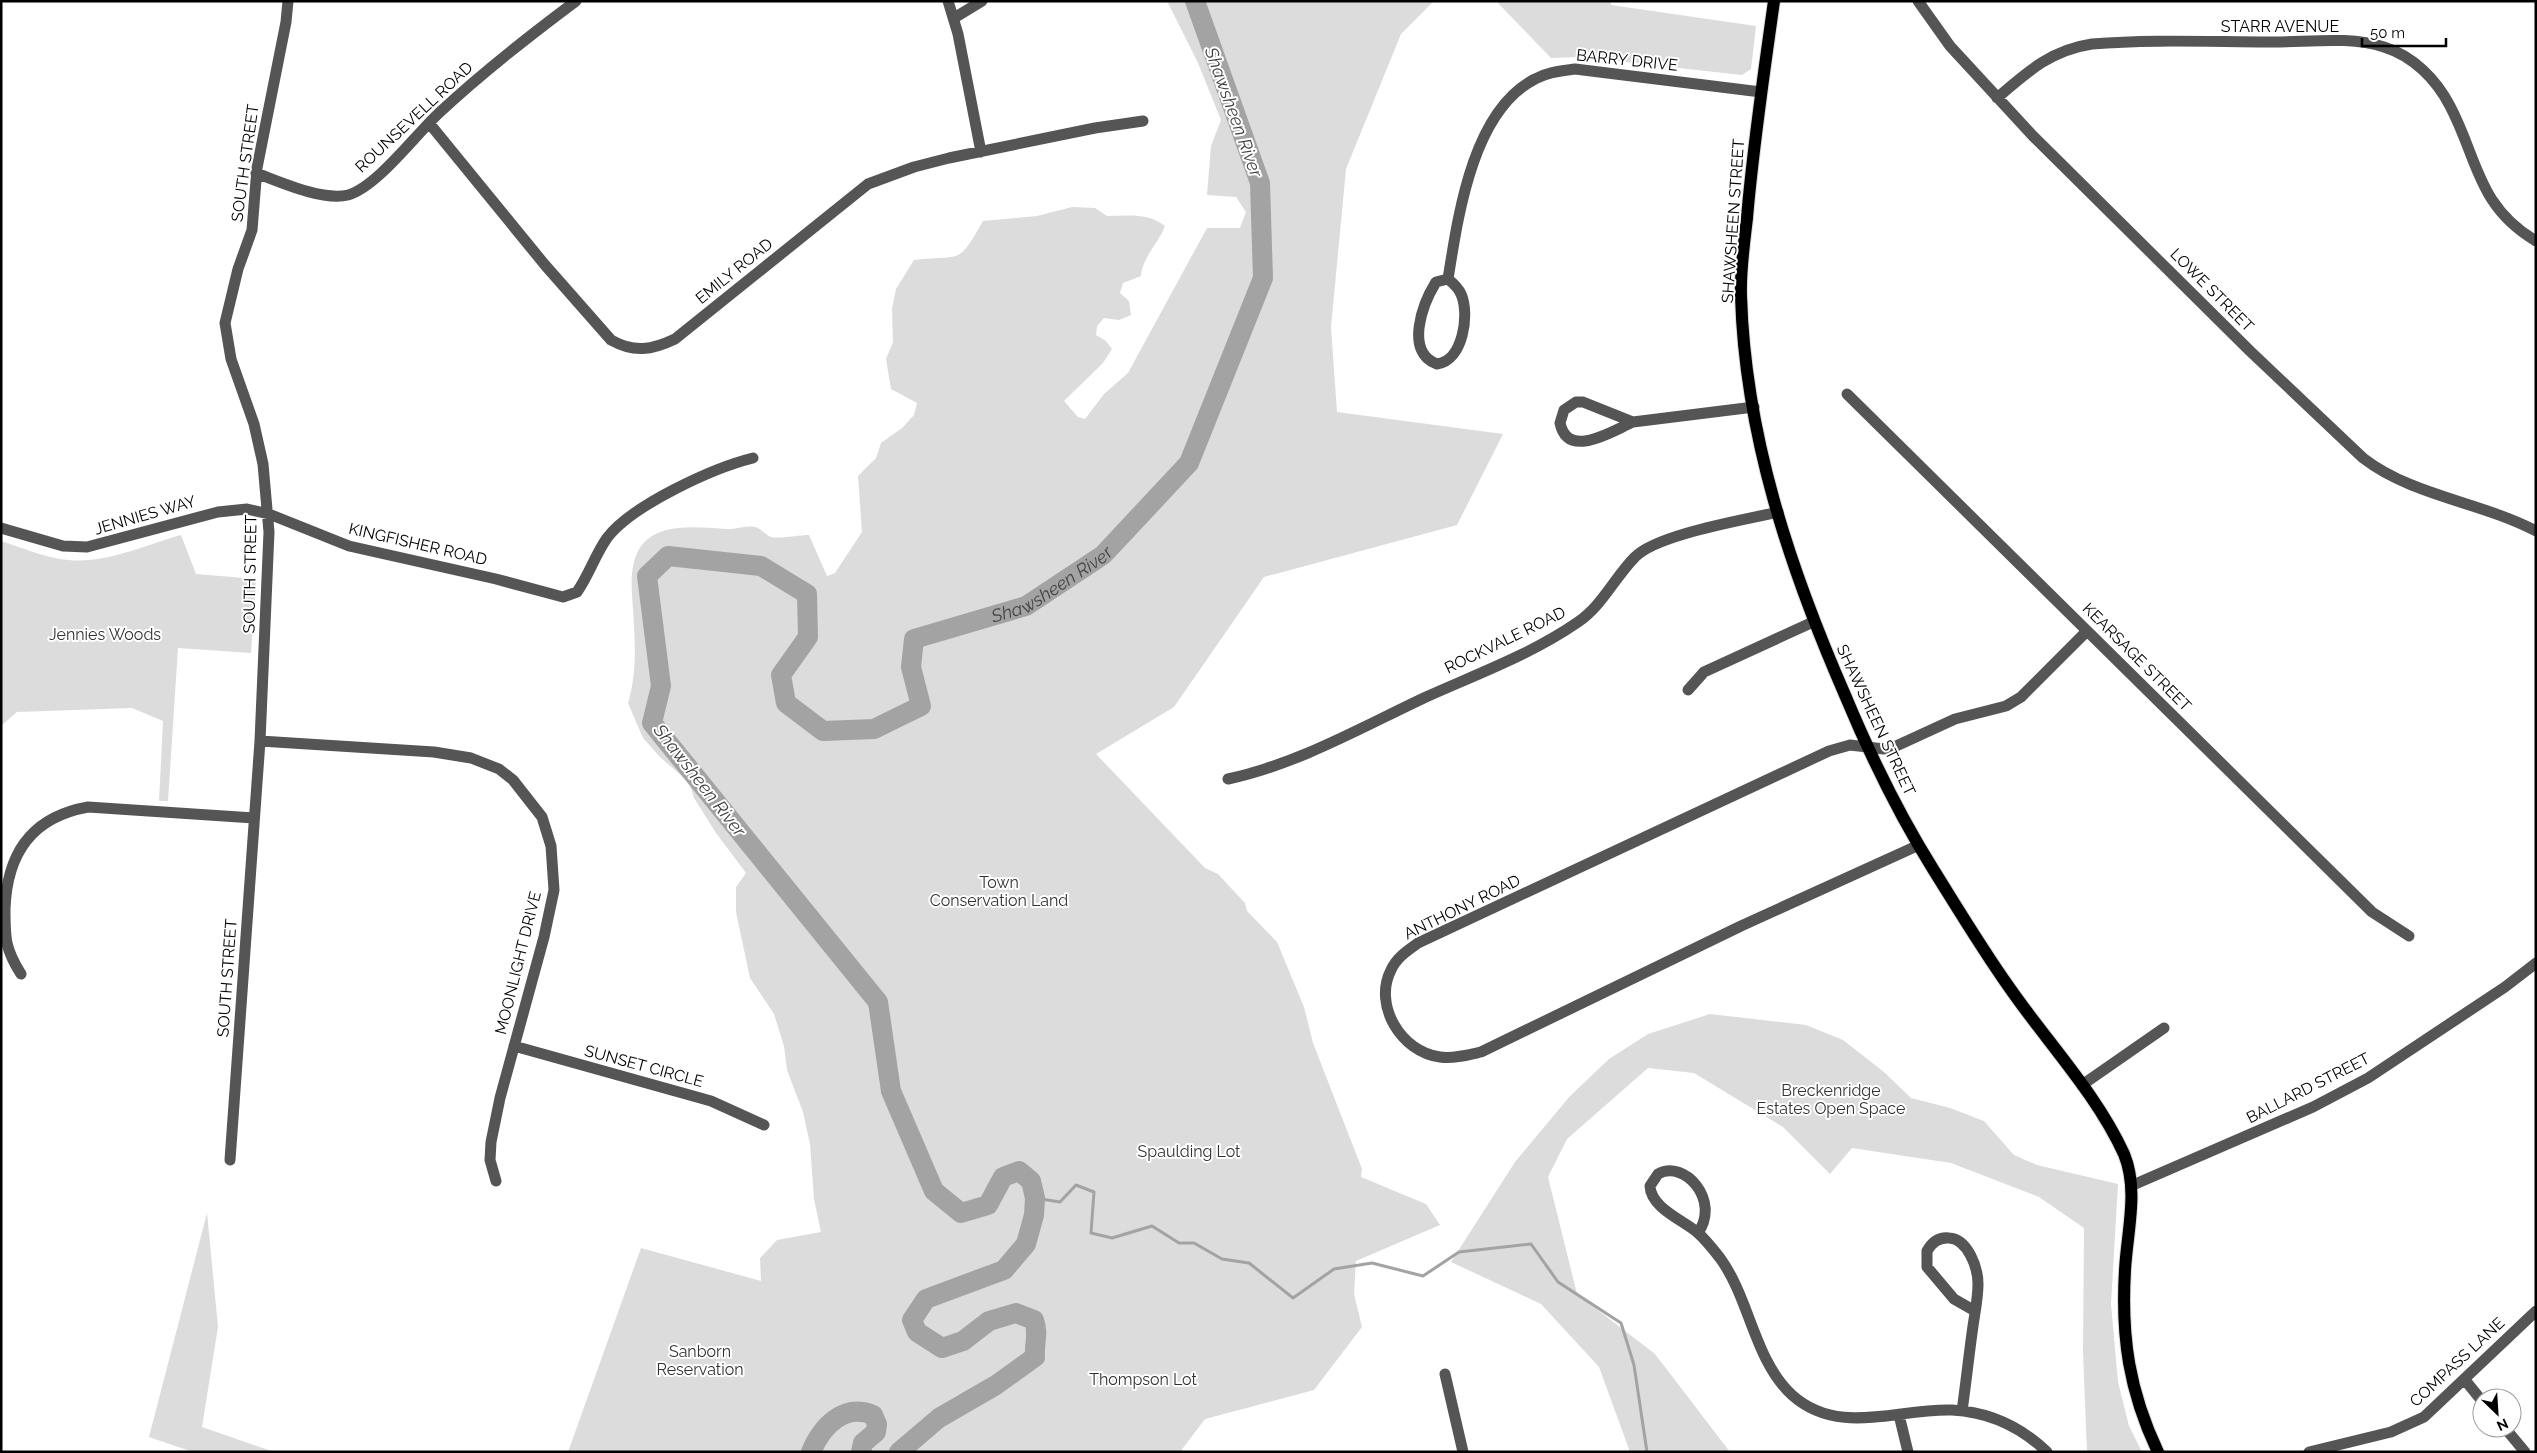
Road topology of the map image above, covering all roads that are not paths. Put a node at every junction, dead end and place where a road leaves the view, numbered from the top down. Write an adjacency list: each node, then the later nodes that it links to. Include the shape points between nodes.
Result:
1 (288, 1): 13 (street, SOUTH STREET)
2 (576, 1): 11 (street, ROUNSEVELL ROAD, via 527,37)
3 (948, 1): 7 (street)
4 (982, 1): 7 (street)
5 (1774, 1): 8 (main road, SHAWSHEEN STREET)
6 (1918, 1): 9 (street, LOWE STREET, via 1944,40)
7 (954, 18): 12 (street)
8 (1762, 92): 15 (street, BARRY DRIVE, via 1575,69 1533,79 1506,100 1476,156 1454,230); 17 (main road, SHAWSHEEN STREET, via 1747,210 1741,293)
9 (1997, 98): 14 (street, STARR AVENUE, via 2048,57 2092,44 2336,42 2383,46 2411,60 2438,86 2452,108 2487,192 2503,214); 23 (street, LOWE STREET, via 2209,311 2363,458 2393,478 2491,511)
10 (1143, 121): 12 (street, EMILY ROAD)
11 (429, 123): 12 (street, EMILY ROAD, via 606,334 624,347 636,350 674,339 868,184 914,167); 13 (street, ROUNSEVELL ROAD, via 370,184 348,195 322,194)
12 (981, 152)
13 (256, 173): 21 (street, SOUTH STREET, via 252,230 238,269 225,323 232,359 254,424)
14 (2536, 241)
15 (1448, 279): 15 (street, via 1436,282 1427,297 1418,343 1430,362 1437,364 1451,359 1459,347 1463,324 1462,296)
16 (1847, 394): 25 (street, KEARSAGE STREET)
17 (1754, 408): 18 (street); 20 (main road, SHAWSHEEN STREET)
18 (1633, 422): 18 (street, via 1576,402 1564,410 1560,423 1565,436 1577,442)
19 (753, 458): 21 (street, KINGFISHER ROAD, via 728,464 686,483 620,525 597,554 577,592 563,597 496,578 349,546)
20 (1778, 512): 24 (main road, SHAWSHEEN STREET); 29 (street, ROCKVALE ROAD, via 1657,544 1636,555 1579,622 1542,644 1318,748 1253,774)
21 (269, 514): 22 (street, JENNIES WAY, via 247,509 218,512 79,548); 27 (street, SOUTH STREET)
22 (1, 528)
23 (2536, 531)
24 (1813, 622): 26 (street, via 1704,672); 28 (main road, SHAWSHEEN STREET)
25 (2088, 631): 28 (street, ANTHONY ROAD, via 2022,697 2006,706 1955,719 1894,747); 32 (street, KEARSAGE STREET, via 2372,912)
26 (1688, 690)
27 (260, 741): 30 (street, SOUTH STREET); 36 (street, MOONLIGHT DRIVE, via 464,756 499,769 524,792 546,826 553,861 554,890)
28 (1866, 746): 31 (main road, SHAWSHEEN STREET); 31 (street, ANTHONY ROAD, via 1842,746 1829,751 1413,947 1391,969 1385,987 1398,1033 1408,1044 1440,1058 1481,1052 1740,926)
29 (1228, 779)
30 (254, 818): 34 (street, via 88,807 66,812 49,821 30,835 17,853 6,889 5,942); 39 (street, SOUTH STREET)
31 (1918, 845): 37 (main road, SHAWSHEEN STREET, via 2004,980)
32 (2409, 936)
33 (2536, 964): 41 (street, BALLARD STREET, via 2368,1078 2313,1107)
34 (21, 974)
35 (2164, 1028): 37 (street)
36 (514, 1046): 38 (street, SUNSET CIRCLE, via 711,1101); 40 (street, MOONLIGHT DRIVE, via 490,1142 490,1160)
37 (2082, 1085): 41 (main road, SHAWSHEEN STREET, via 2123,1153)
38 (764, 1125)
39 (230, 1160)
40 (496, 1182)
41 (2132, 1185): 54 (main road, SHAWSHEEN STREET, via 2124,1273 2126,1358 2142,1417)
42 (1698, 1233): 42 (street, via 1653,1197 1651,1183 1658,1174 1668,1170 1676,1172 1695,1184 1703,1194 1706,1218); 49 (street, via 1730,1274 1771,1368 1792,1395 1816,1410 1843,1418)
43 (1975, 1311): 43 (street, via 1977,1275 1966,1249 1953,1238 1936,1241 1927,1250 1927,1268 1954,1299); 48 (street)
44 (2536, 1311): 46 (street, COMPASS LANE)
45 (1445, 1374): 51 (street)
46 (2465, 1380): 47 (street); 55 (street, COMPASS LANE, via 2424,1417 2408,1426)
47 (2472, 1388)
48 (1962, 1411): 49 (street); 53 (street, via 1994,1417 2014,1425)
49 (1899, 1415): 52 (street)
50 (2513, 1438): 56 (street)
51 (1463, 1452)
52 (1908, 1452)
53 (2047, 1452)
54 (2158, 1452)
55 (2309, 1452)
56 (2525, 1452)

